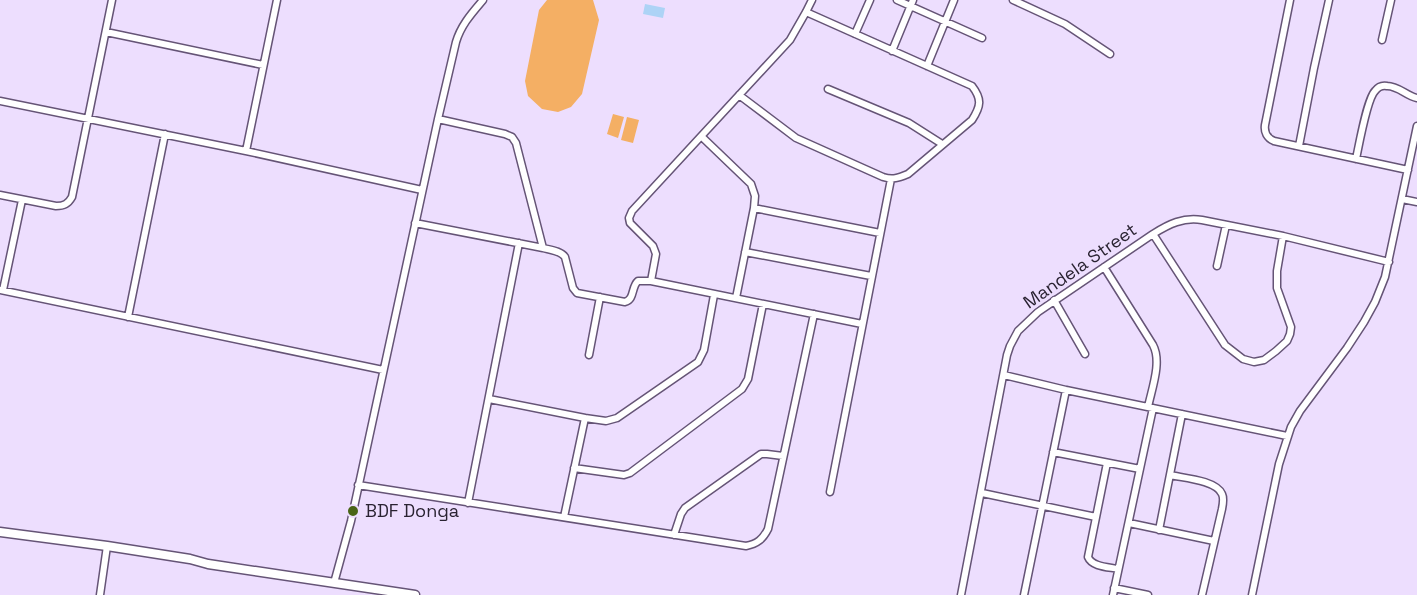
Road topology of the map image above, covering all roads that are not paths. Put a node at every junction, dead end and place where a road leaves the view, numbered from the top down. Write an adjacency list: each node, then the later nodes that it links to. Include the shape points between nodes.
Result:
1 (112, 0): 15 (street)
2 (277, 0): 21 (street)
3 (483, 0): 28 (street, via 459,31)
4 (812, 0): 13 (street)
5 (870, 0): 16 (street)
6 (897, 0): 12 (street)
7 (954, 0): 14 (street)
8 (1013, 0): 20 (street, via 1065,24)
9 (1290, 0): 33 (street, via 1264,128 1270,139)
10 (1329, 0): 33 (street)
11 (1391, 0): 18 (street)
12 (912, 3): 14 (street); 19 (street)
13 (806, 12): 16 (street); 24 (street, via 789,40)
14 (945, 21): 17 (street); 22 (street)
15 (106, 32): 21 (street); 27 (street)
16 (855, 34): 19 (street)
17 (982, 38)
18 (1382, 40)
19 (892, 51): 22 (street)
20 (1110, 54)
21 (264, 65): 34 (street)
22 (927, 66): 32 (street, via 972,86 980,104 972,120)
23 (828, 89): 32 (street, via 909,123)
24 (740, 95): 31 (street); 37 (street, via 796,138)
25 (1417, 98): 35 (street, via 1388,86 1374,92)
26 (0, 101): 27 (street)
27 (87, 118): 30 (street); 41 (street, via 69,203 56,206)
28 (438, 119): 38 (street); 50 (street, via 512,137)
29 (1417, 126): 36 (street)
30 (165, 134): 34 (street); 64 (street)
31 (702, 137): 43 (street, via 751,184); 56 (street, via 629,218 656,254)
32 (942, 144): 37 (street, via 908,174)
33 (1299, 146): 35 (street)
34 (246, 151): 38 (street)
35 (1356, 159): 36 (street)
36 (1408, 170): 40 (street)
37 (891, 179): 46 (street)
38 (422, 190): 44 (street)
39 (0, 195): 41 (street)
40 (1402, 199): 42 (street); 52 (street)
41 (22, 200): 57 (street)
42 (1417, 202)
43 (754, 208): 46 (street); 51 (street)
44 (415, 223): 49 (street); 68 (street)
45 (1226, 225): 47 (street, Mandela Street, via 1186,219); 48 (street, Mandela Street); 53 (street)
46 (880, 233): 55 (street)
47 (1153, 234): 48 (street, via 1225,345 1254,362 1276,351 1290,334 1277,288); 54 (street, Mandela Street)
48 (1283, 236): 52 (street, Mandela Street)
49 (519, 243): 50 (street); 71 (street)
50 (543, 248): 59 (street, via 563,254 574,291)
51 (745, 252): 55 (street); 60 (street)
52 (1389, 262): 75 (street, via 1364,322 1300,411)
53 (1217, 266)
54 (1104, 267): 61 (street, Mandela Street); 72 (street, via 1157,353)
55 (871, 276): 65 (street)
56 (651, 281): 58 (street); 59 (street, via 635,283 631,298 625,302)
57 (2, 290): 64 (street)
58 (714, 295): 60 (street); 74 (street, via 704,350 698,362 617,418)
59 (600, 297): 67 (street)
60 (735, 298): 62 (street)
61 (1054, 300): 66 (street); 69 (street, Mandela Street, via 1018,331 1010,346)
62 (763, 304): 63 (street); 79 (street, via 748,379 742,390 630,473)
63 (814, 314): 65 (street); 77 (street)
64 (128, 317): 68 (street)
65 (862, 324): 83 (street)
66 (1085, 354)
67 (589, 355)
68 (383, 370): 82 (street)
69 (1004, 375): 70 (street); 84 (street, Mandela Street)
70 (1066, 390): 72 (street); 76 (street)
71 (489, 399): 74 (street); 85 (street)
72 (1150, 407): 73 (street); 80 (street)
73 (1182, 414): 75 (street); 81 (street)
74 (585, 418): 79 (street)
75 (1287, 436): 104 (street)
76 (1053, 452): 78 (street); 86 (street)
77 (783, 456): 92 (street, via 761,454 685,508); 92 (street, via 768,530 760,541 747,546)
78 (1107, 463): 80 (street); 87 (street)
79 (574, 468): 88 (street)
80 (1140, 469): 89 (street)
81 (1170, 475): 90 (street); 93 (street, via 1211,484 1220,490 1223,504)
82 (358, 485): 85 (street); 96 (street)
83 (830, 492)
84 (981, 493): 86 (street); 100 (street, Mandela Street)
85 (468, 503): 88 (street)
86 (1041, 506): 87 (street); 101 (street)
87 (1096, 516): 95 (street, via 1089,560)
88 (564, 517): 92 (street)
89 (1129, 524): 90 (street); 95 (street)
90 (1159, 530): 93 (street)
91 (0, 533): 94 (main road)
92 (674, 535)
93 (1214, 541): 103 (street)
94 (106, 548): 96 (main road); 98 (street)
95 (1118, 569): 97 (street)
96 (334, 583): 99 (main road)
97 (1114, 592): 102 (street)
98 (100, 595)
99 (415, 595)
100 (961, 595)
101 (1024, 595)
102 (1148, 595)
103 (1202, 595)
104 (1252, 595)

